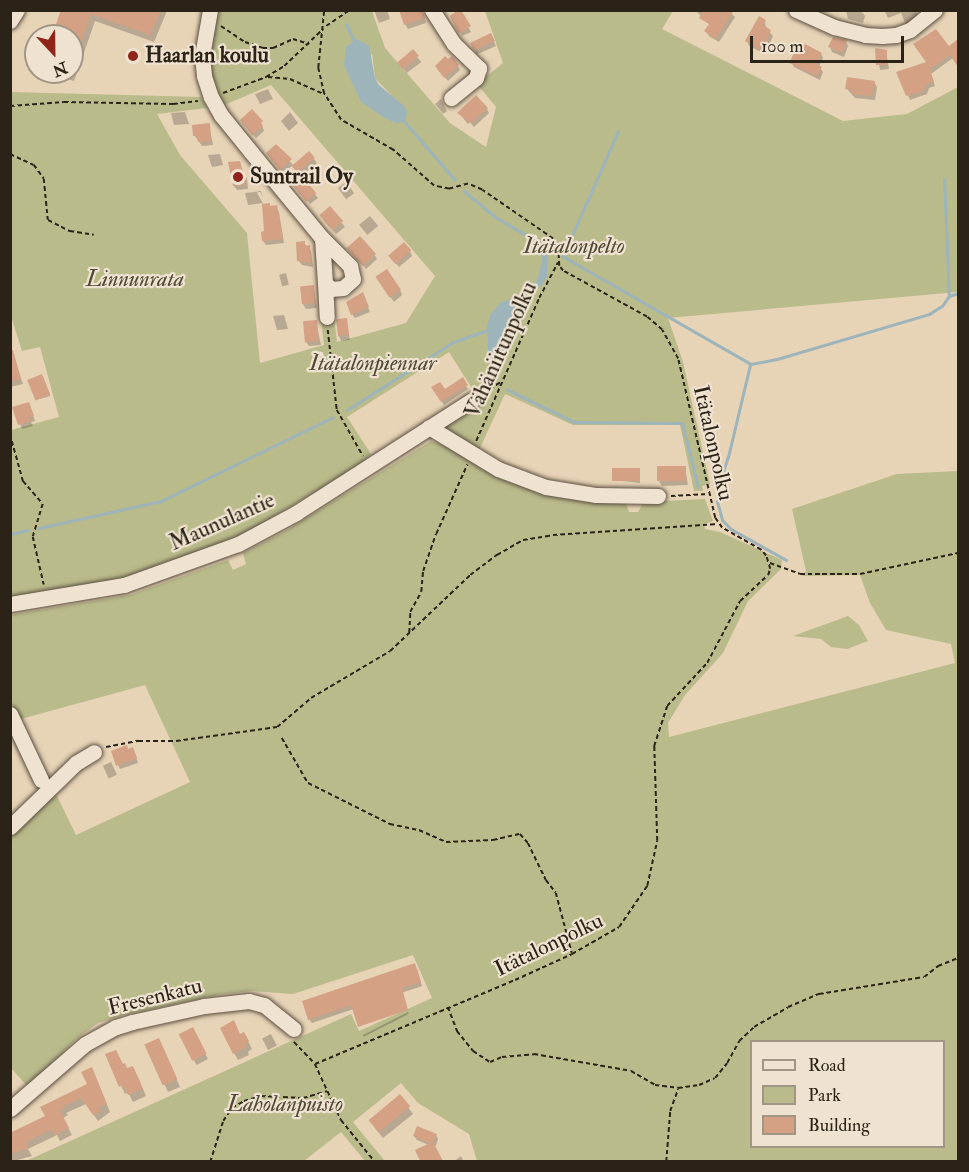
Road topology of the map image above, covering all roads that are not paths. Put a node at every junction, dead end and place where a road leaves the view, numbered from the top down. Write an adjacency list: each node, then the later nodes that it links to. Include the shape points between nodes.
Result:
1 (16, 10): 6 (street)
2 (210, 10): 8 (street, via 202,56 211,98)
3 (432, 10): 7 (street, via 454,44 479,68 476,78)
4 (796, 10): 5 (street, via 834,27 882,36 910,30)
5 (935, 10)
6 (10, 21)
7 (451, 98)
8 (321, 238): 9 (street); 9 (street, via 350,266 353,279 336,290)
9 (325, 283): 10 (street)
10 (327, 317)
11 (472, 400): 12 (street, Maunulantie)
12 (429, 427): 13 (street, via 498,469 546,487 596,495); 14 (street, Maunulantie, via 296,513 231,547 124,585)
13 (658, 496)
14 (10, 604)
15 (10, 714): 17 (street)
16 (94, 752): 18 (street, via 76,763)
17 (41, 780)
18 (10, 827)
19 (292, 1034): 20 (street, Fresenkatu, via 272,1009 249,1001 204,1006 132,1022 85,1044)
20 (10, 1109)

